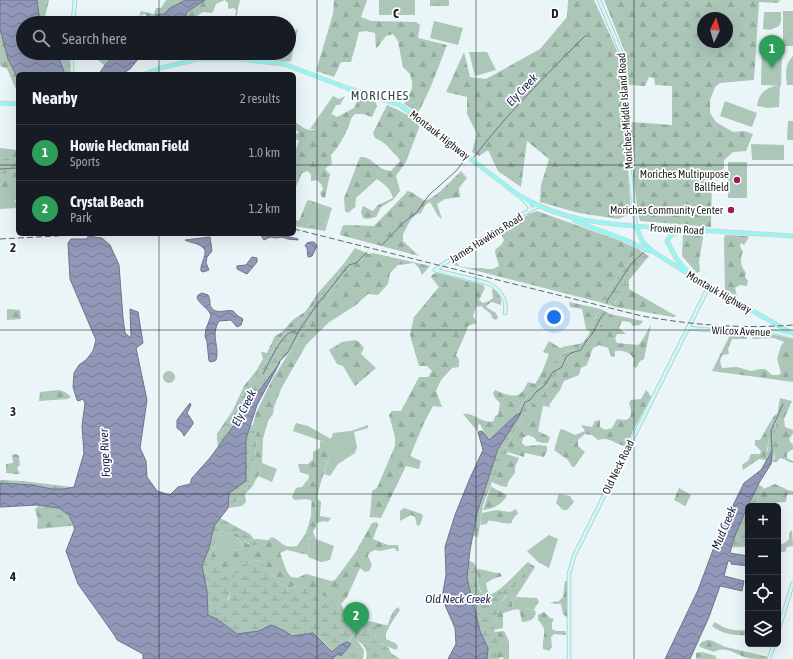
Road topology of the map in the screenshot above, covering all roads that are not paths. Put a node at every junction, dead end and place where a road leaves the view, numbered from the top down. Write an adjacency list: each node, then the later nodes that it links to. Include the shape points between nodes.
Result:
1 (75, 0): 3 (street)
2 (599, 0): 15 (street, Moriches-Middle Island Road, via 621,52 628,158)
3 (74, 16)
4 (72, 60): 7 (street)
5 (194, 60): 8 (main road, Montauk Highway)
6 (248, 60): 11 (main road, Montauk Highway, via 284,64 400,105)
7 (72, 72)
8 (151, 72)
9 (0, 103): 10 (main road)
10 (16, 104)
11 (521, 197): 12 (main road, Montauk Highway); 13 (street, via 530,207)
12 (538, 206): 13 (street, James Hawkins Road); 14 (main road, Montauk Highway)
13 (529, 211): 21 (street, James Hawkins Road, via 434,270 494,287 504,298)
14 (561, 215): 15 (main road, Frowein Road, via 591,222); 18 (main road, via 631,242)
15 (636, 226): 16 (main road, Frowein Road); 18 (main road, Montauk Highway, via 645,245)
16 (690, 229): 17 (main road, Frowein Road); 19 (main road, via 674,233 667,241 676,258)
17 (793, 236)
18 (666, 260): 19 (main road, Montauk Highway)
19 (690, 275): 20 (main road, Montauk Highway)
20 (709, 286): 22 (street, Old Neck Road); 23 (main road, Montauk Highway)
21 (505, 313)
22 (688, 328): 23 (street, Wilcox Avenue, via 775,332); 27 (street, Old Neck Road, via 571,563)
23 (793, 336)
24 (793, 583): 25 (street)
25 (781, 621)
26 (773, 647): 28 (street)
27 (569, 659)
28 (769, 659)

